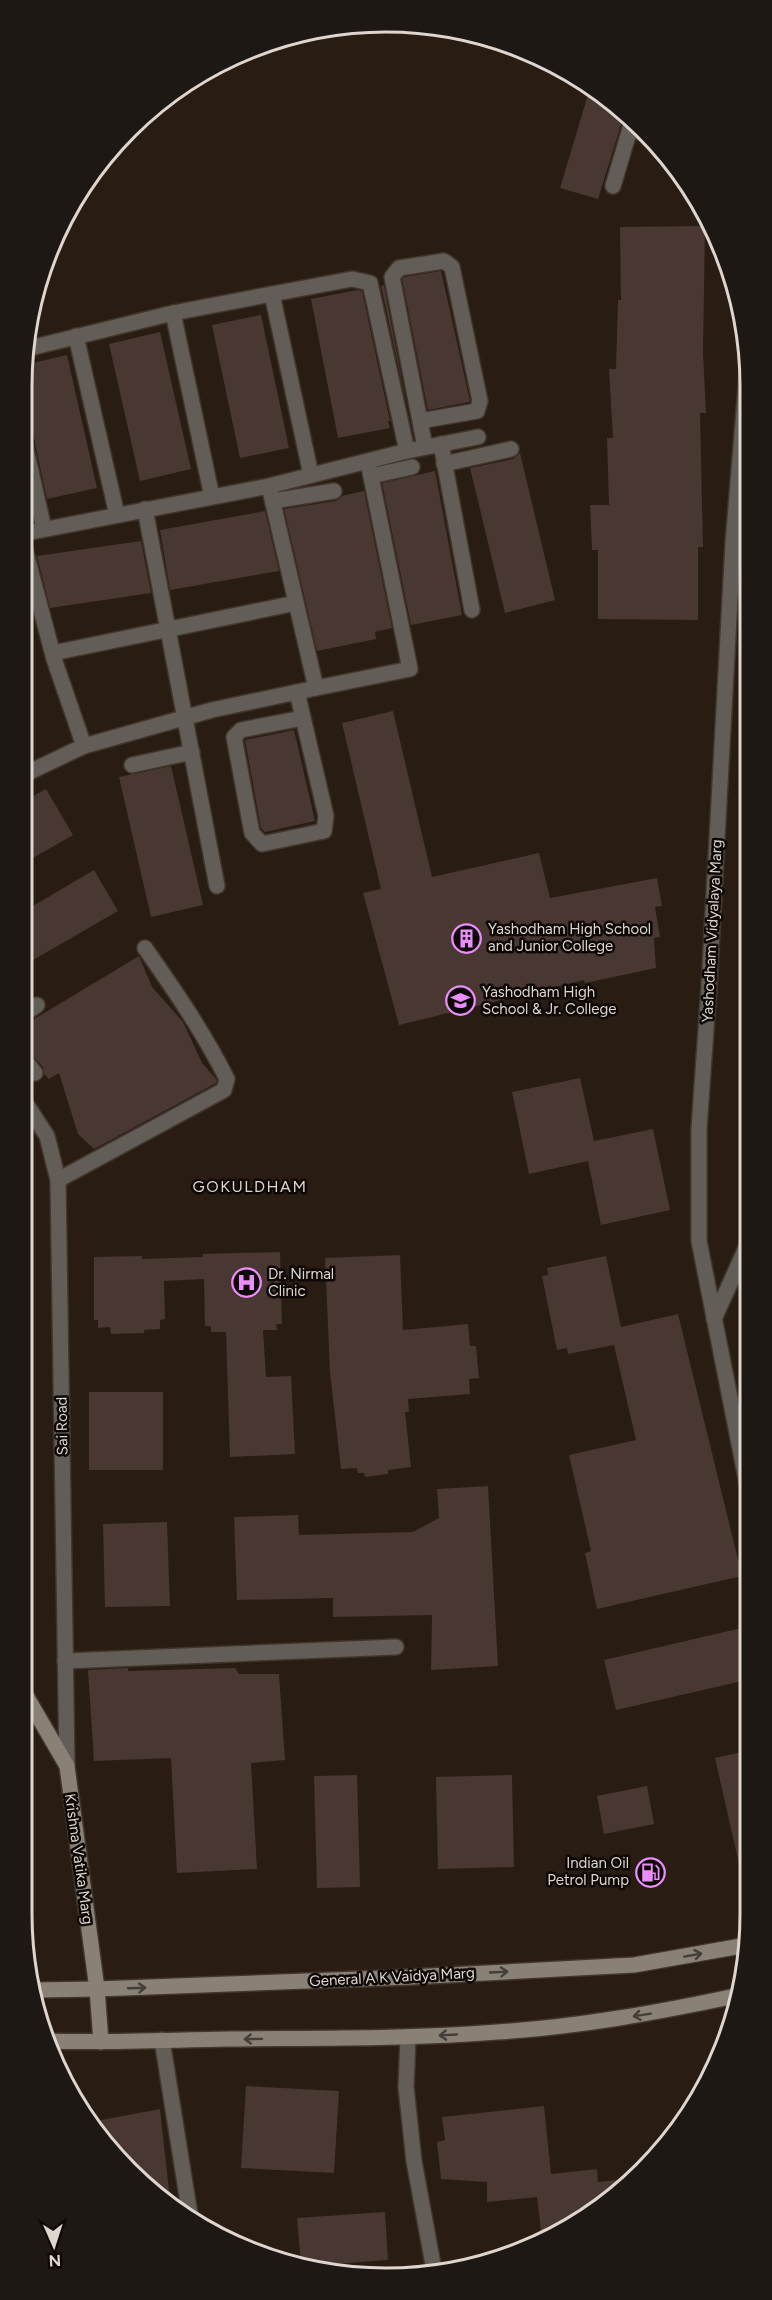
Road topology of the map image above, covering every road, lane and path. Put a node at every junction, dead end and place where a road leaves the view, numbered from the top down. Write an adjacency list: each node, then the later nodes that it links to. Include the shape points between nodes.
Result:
1 (630, 129): 2 (street)
2 (613, 186)
3 (272, 294): 4 (street); 12 (street, via 352,279 370,283); 17 (street)
4 (173, 313): 5 (street); 21 (street)
5 (76, 336): 6 (street); 24 (street)
6 (34, 347)
7 (420, 421): 7 (street, via 392,277 399,268 444,261 452,267 480,401 477,411); 10 (street)
8 (478, 436): 9 (street)
9 (441, 444): 10 (street); 14 (street)
10 (425, 447): 12 (street)
11 (511, 449): 14 (street)
12 (406, 451): 16 (street)
13 (740, 459): 27 (street, Yashodham Vidyalaya Marg)
14 (444, 464): 31 (street)
15 (412, 467): 16 (street)
16 (369, 469): 17 (street); 34 (street, via 410,669)
17 (311, 475): 19 (street)
18 (32, 476): 25 (street)
19 (269, 486): 21 (street); 22 (street)
20 (334, 491): 22 (street)
21 (212, 496): 23 (street)
22 (273, 501): 30 (street)
23 (145, 509): 24 (street); 32 (street)
24 (117, 514): 25 (street)
25 (44, 529): 26 (street)
26 (32, 532)
27 (733, 543): 28 (street); 51 (street, Yashodham Vidyalaya Marg, via 699,1129 699,1241)
28 (740, 544)
29 (32, 575): 33 (street)
30 (296, 603): 32 (street); 34 (street)
31 (472, 610)
32 (169, 628): 33 (street); 36 (street)
33 (53, 653): 38 (street)
34 (316, 687): 35 (street)
35 (297, 692): 36 (street); 37 (street)
36 (186, 718): 38 (street); 39 (street)
37 (303, 718): 37 (street, via 241,730 234,737 252,833 262,844 324,831 326,816)
38 (84, 746): 41 (street)
39 (192, 752): 40 (street); 42 (street)
40 (132, 765)
41 (32, 771)
42 (217, 886)
43 (145, 948): 49 (street, via 211,1047 227,1079 224,1090)
44 (37, 1005): 45 (street)
45 (32, 1008)
46 (32, 1070): 47 (street)
47 (34, 1073)
48 (32, 1113): 49 (street, Sai Road, via 47,1136)
49 (58, 1180): 54 (street, Sai Road)
50 (740, 1261): 51 (street)
51 (714, 1319): 52 (street, Yashodham Vidyalaya Marg)
52 (740, 1449)
53 (396, 1647): 54 (street)
54 (65, 1662): 56 (street, Sai Road)
55 (32, 1707): 56 (main road, Krishna Vatika Marg)
56 (67, 1766): 58 (main road, Krishna Vatika Marg)
57 (739, 1946): 58 (main road, General A K Vaidya Marg, one-way to 57, via 634,1965)
58 (97, 1989): 59 (main road, General A K Vaidya Marg); 64 (main road, Krishna Vatika Marg)
59 (40, 1990)
60 (730, 1997): 61 (main road, one-way to 61, via 645,2015)
61 (408, 2038): 62 (main road, one-way to 62); 66 (street, via 406,2087 413,2151)
62 (162, 2040): 64 (main road); 65 (street)
63 (55, 2041): 64 (main road)
64 (102, 2042)
65 (189, 2209)
66 (433, 2265)

